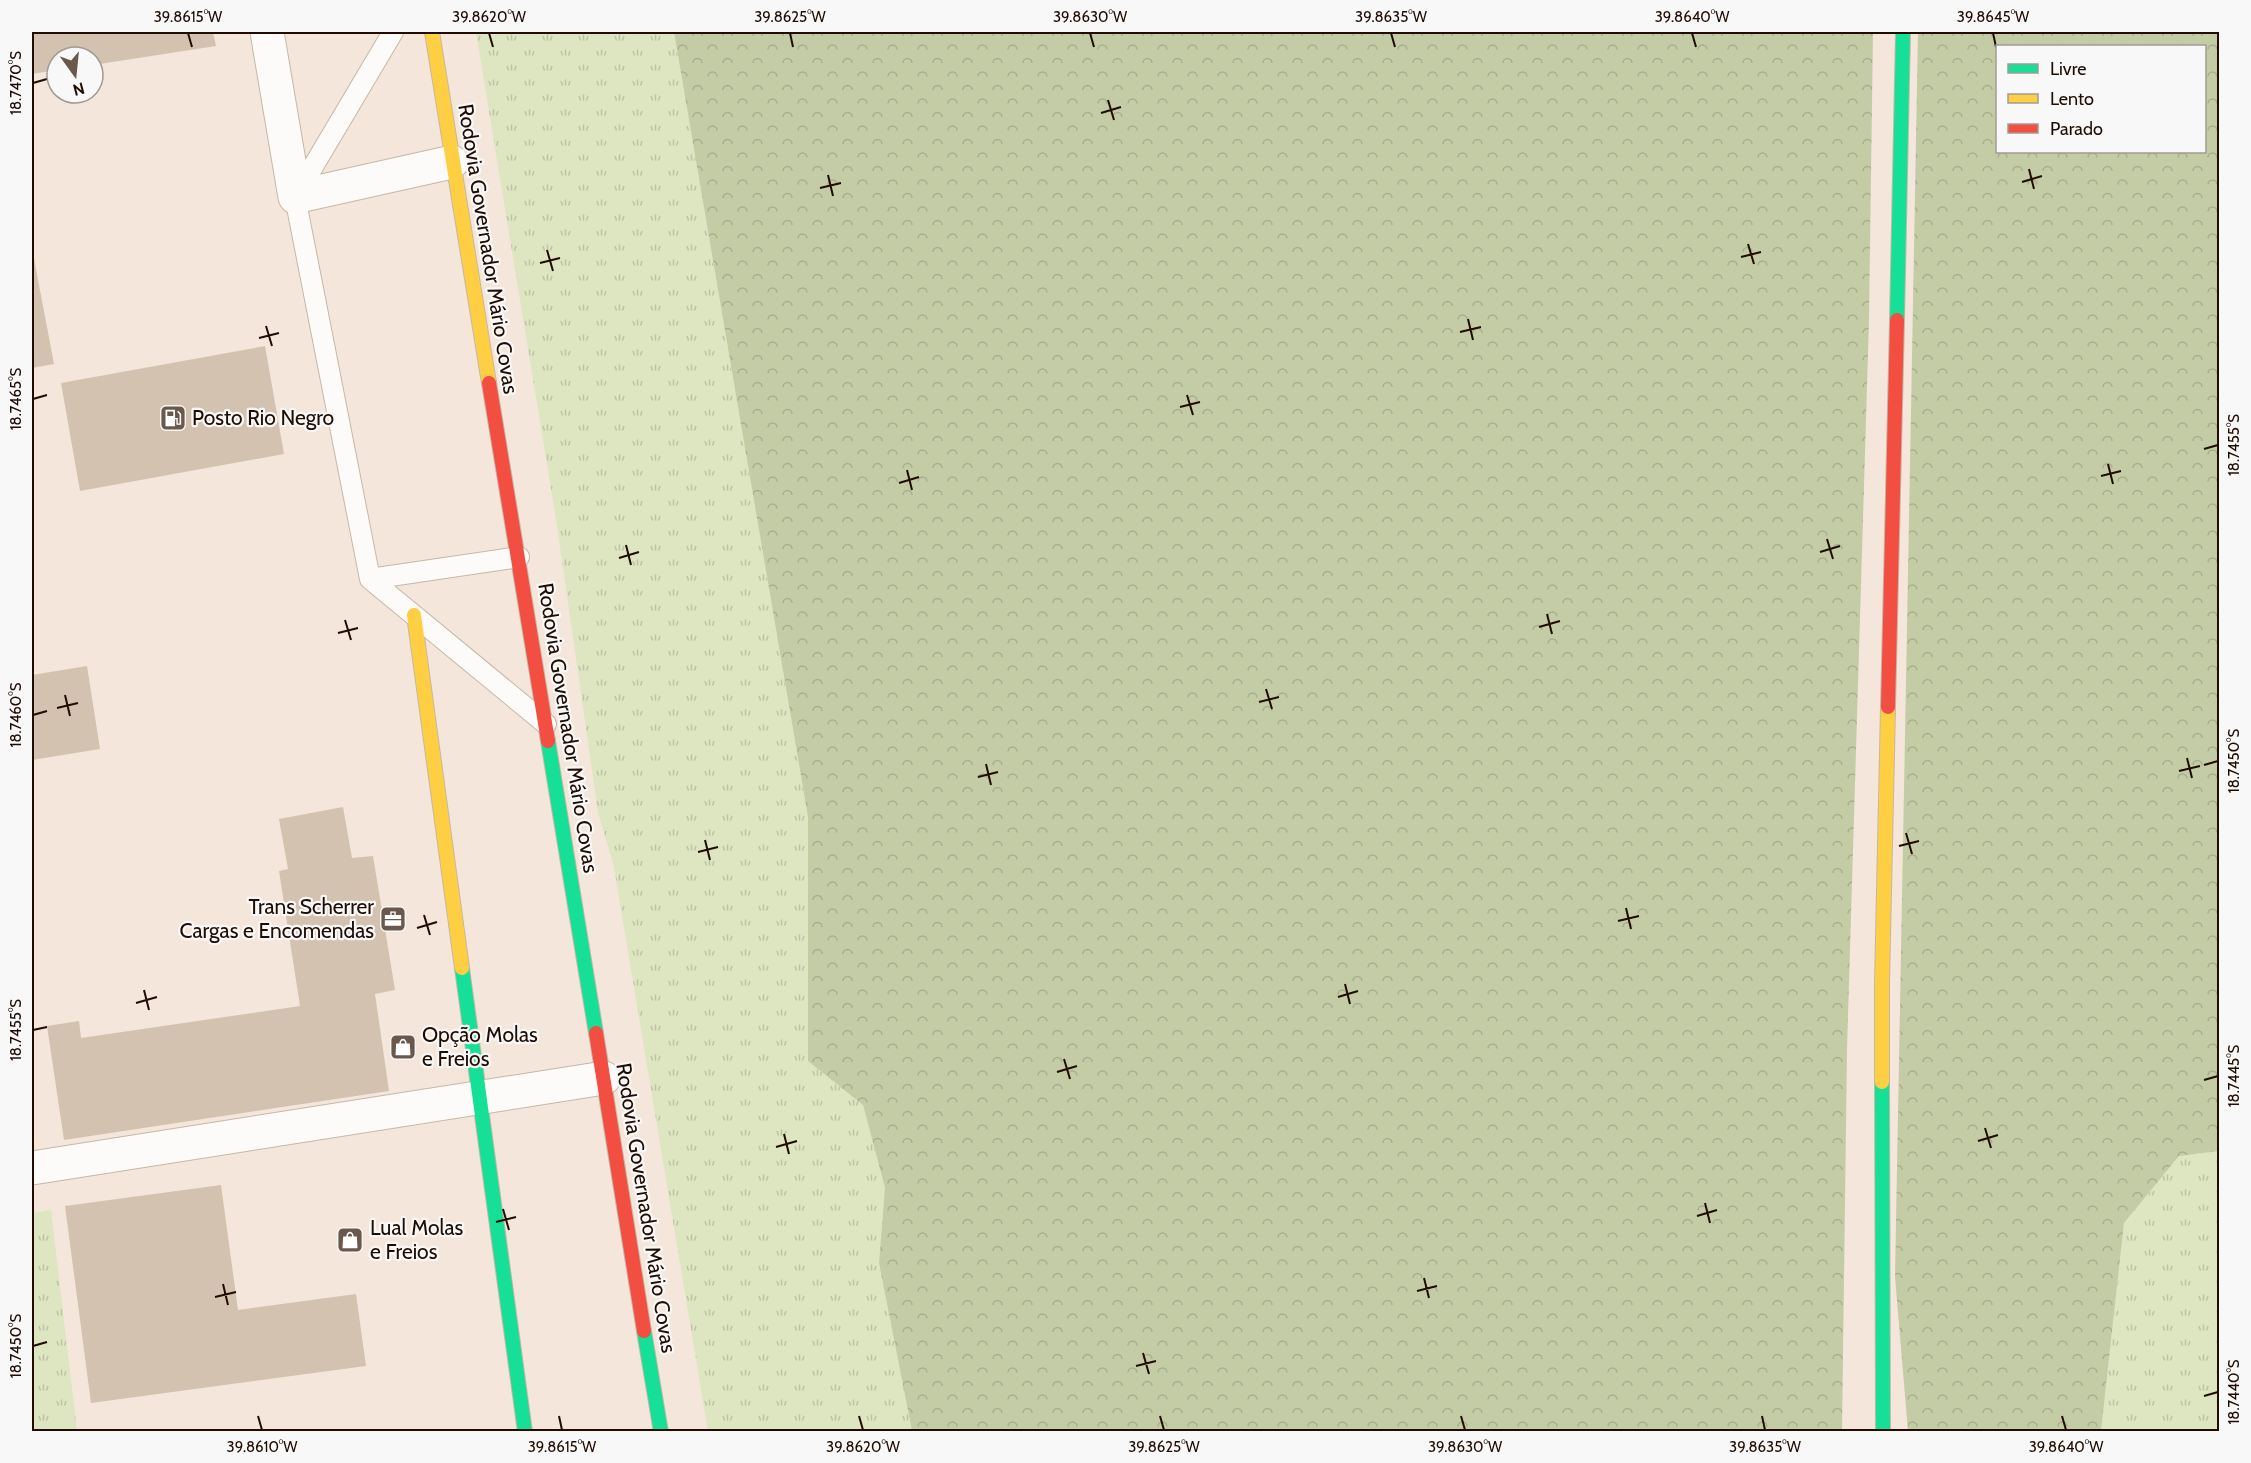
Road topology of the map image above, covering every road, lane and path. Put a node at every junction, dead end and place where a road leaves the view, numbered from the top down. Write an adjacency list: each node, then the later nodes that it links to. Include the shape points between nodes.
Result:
1 (267, 32): 6 (street)
2 (393, 32): 6 (lane)
3 (432, 32): 5 (main road, Rodovia Governador Mário Covas)
4 (1903, 32): 16 (main road, via 1882,982)
5 (452, 162): 6 (street); 7 (main road, Rodovia Governador Mário Covas)
6 (295, 197): 8 (lane)
7 (519, 557): 8 (lane); 10 (main road, Rodovia Governador Mário Covas)
8 (370, 579): 9 (lane)
9 (414, 615): 10 (lane); 12 (main road)
10 (546, 724): 11 (main road, Rodovia Governador Mário Covas)
11 (604, 1078): 12 (street); 15 (main road, Rodovia Governador Mário Covas)
12 (479, 1097): 13 (street); 14 (main road)
13 (32, 1168)
14 (525, 1431)
15 (662, 1431)
16 (1883, 1431)

